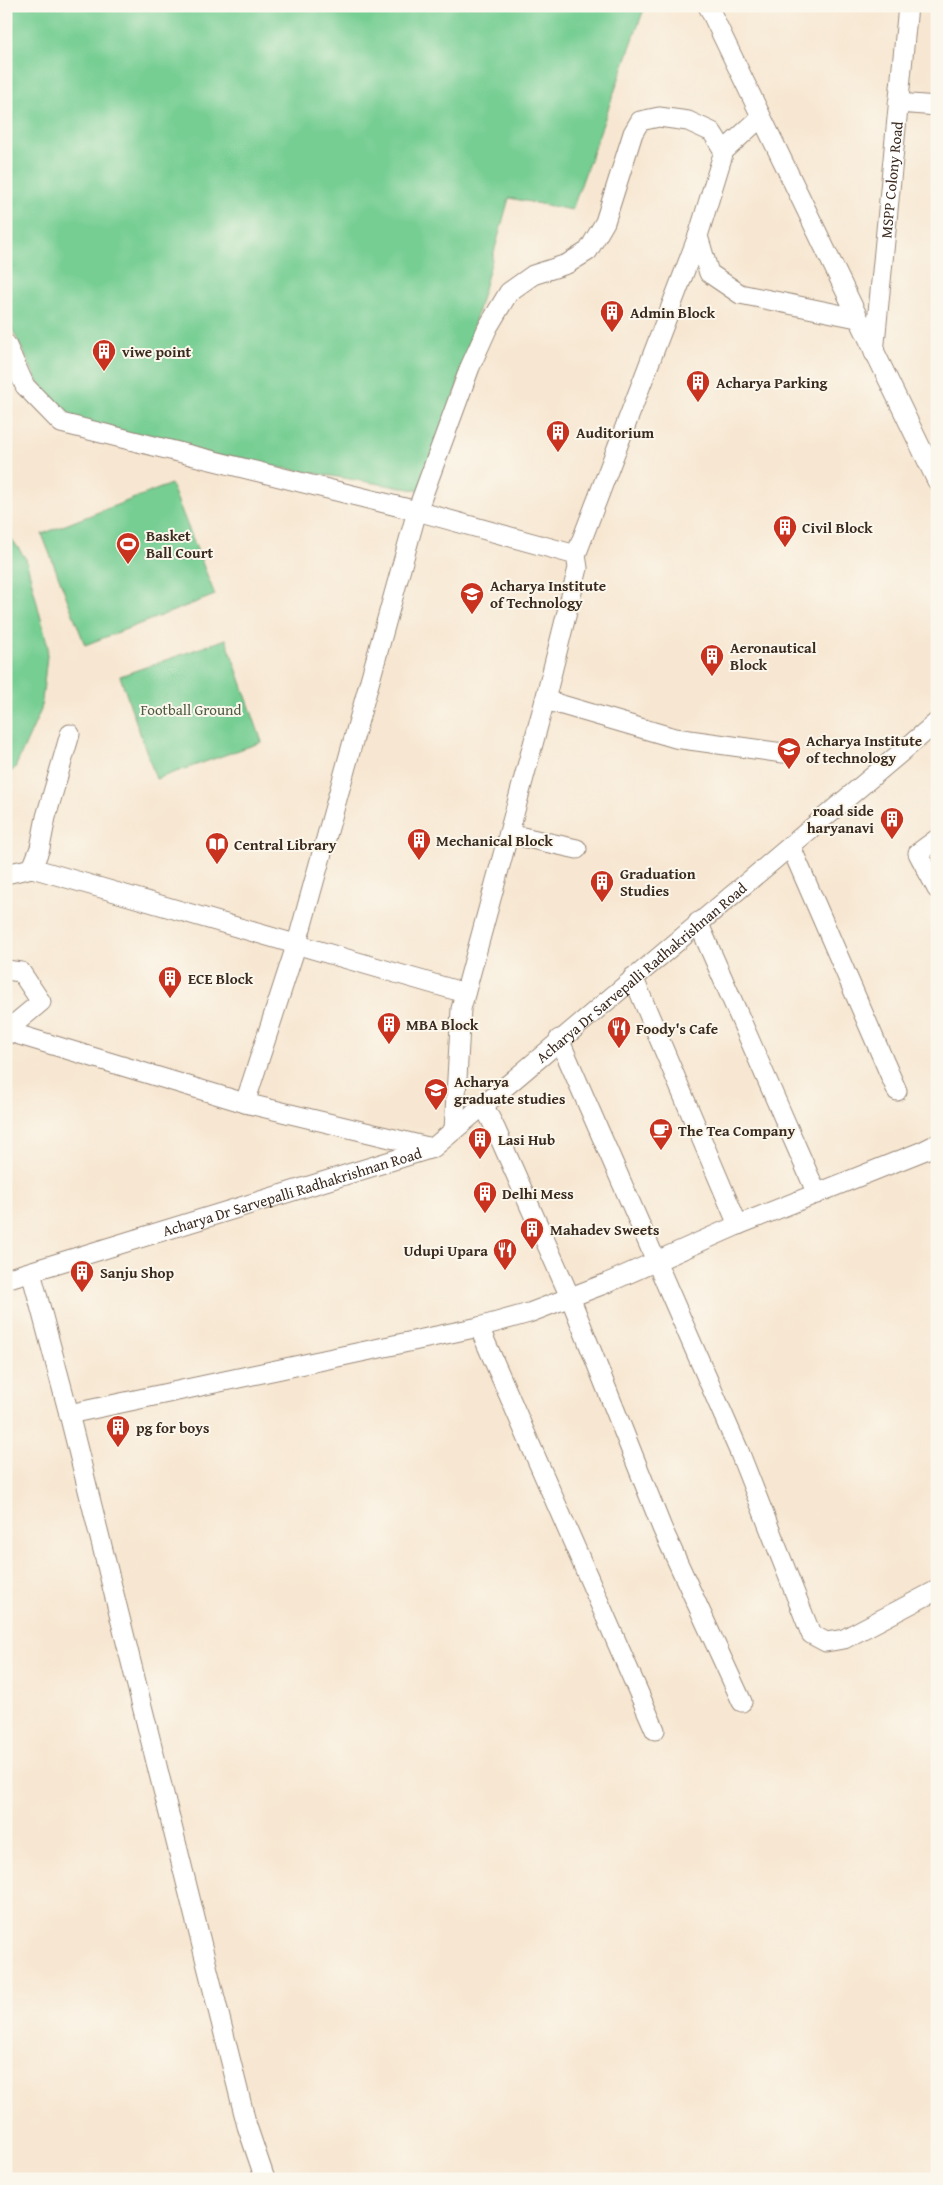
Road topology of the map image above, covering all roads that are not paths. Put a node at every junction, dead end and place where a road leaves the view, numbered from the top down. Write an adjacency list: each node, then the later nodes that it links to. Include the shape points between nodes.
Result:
1 (708, 6): 5 (street)
2 (908, 6): 3 (street, MSPP Colony Road)
3 (898, 103): 4 (street); 10 (street, MSPP Colony Road)
4 (937, 106)
5 (760, 118): 6 (street); 8 (street)
6 (724, 151): 7 (street); 12 (street, via 712,132 688,121 659,117 640,120 605,222 588,251 567,264 533,275 509,292 488,327)
7 (698, 236): 8 (street, via 709,273 740,294); 13 (street)
8 (857, 318): 10 (street)
9 (6, 344): 12 (street, via 26,386 61,423)
10 (874, 353): 11 (street)
11 (937, 481)
12 (417, 511): 13 (street); 26 (street)
13 (576, 555): 14 (street, via 578,568)
14 (545, 700): 17 (street, via 674,738); 18 (street)
15 (937, 722): 20 (street, Acharya Dr Sarvepalli Radhakrishnan Road)
16 (70, 734): 22 (street)
17 (783, 754)
18 (509, 834): 21 (street); 29 (street)
19 (937, 839): 24 (street, via 918,853)
20 (791, 846): 25 (street, Acharya Dr Sarvepalli Radhakrishnan Road); 32 (street)
21 (577, 849)
22 (32, 868): 23 (street); 26 (street)
23 (6, 874)
24 (937, 890)
25 (698, 922): 28 (street, Acharya Dr Sarvepalli Radhakrishnan Road); 38 (street)
26 (297, 943): 29 (street); 33 (street)
27 (6, 970): 30 (street, via 21,972 41,1002)
28 (633, 977): 31 (street, Acharya Dr Sarvepalli Radhakrishnan Road); 39 (street)
29 (466, 993): 35 (street, via 461,1009)
30 (6, 1031): 33 (street)
31 (559, 1039): 34 (street, Acharya Dr Sarvepalli Radhakrishnan Road); 40 (street)
32 (897, 1091)
33 (245, 1103): 37 (street)
34 (484, 1106): 35 (street, Acharya Dr Sarvepalli Radhakrishnan Road); 43 (street)
35 (454, 1130): 37 (street, Acharya Dr Sarvepalli Radhakrishnan Road)
36 (937, 1144): 38 (street)
37 (433, 1148): 41 (street, Acharya Dr Sarvepalli Radhakrishnan Road)
38 (817, 1194): 39 (street)
39 (738, 1225): 40 (street)
40 (656, 1261): 43 (street); 46 (street, via 739,1451 810,1634 826,1642 844,1639)
41 (31, 1272): 42 (street, Acharya Dr Sarvepalli Radhakrishnan Road); 45 (street)
42 (6, 1279)
43 (570, 1297): 44 (street); 47 (street, via 662,1528)
44 (479, 1327): 45 (street); 48 (street)
45 (69, 1414): 49 (street, via 247,2126)
46 (937, 1590)
47 (742, 1702)
48 (655, 1730)
49 (265, 2179)

